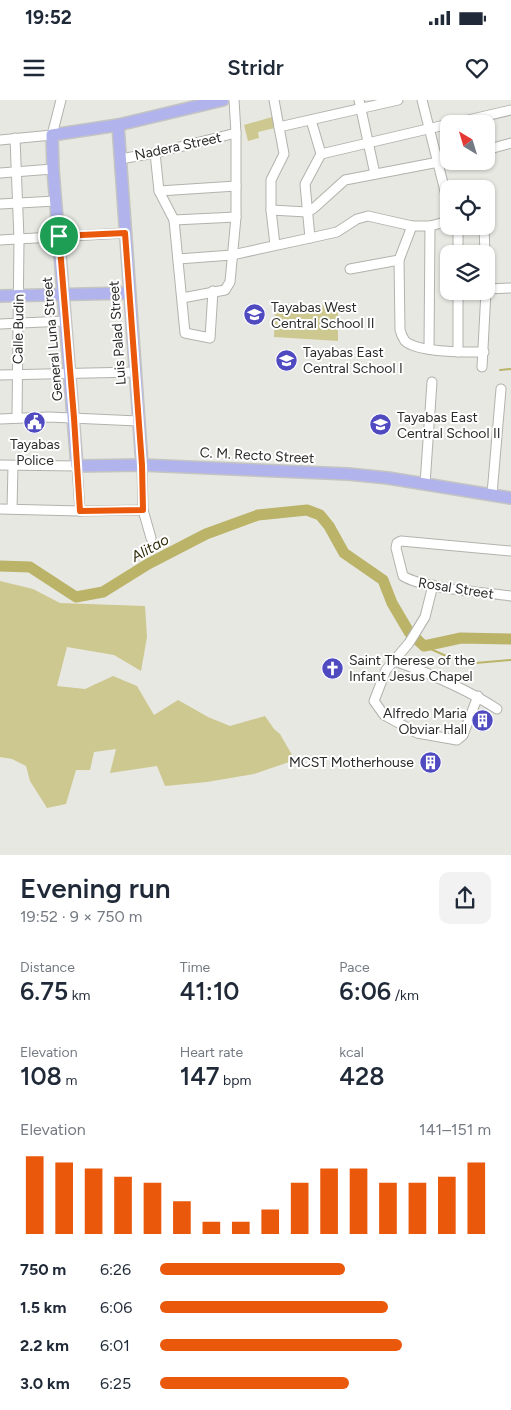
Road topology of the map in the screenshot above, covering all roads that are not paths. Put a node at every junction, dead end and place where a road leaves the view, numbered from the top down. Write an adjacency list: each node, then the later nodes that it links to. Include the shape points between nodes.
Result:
1 (61, 100): 16 (street)
2 (223, 100): 11 (main road)
3 (234, 100): 15 (street)
4 (274, 100): 13 (street)
5 (398, 100): 7 (street)
6 (422, 100): 14 (street)
7 (360, 104): 10 (street); 19 (street)
8 (511, 110): 9 (street)
9 (489, 115)
10 (311, 120): 13 (street); 23 (street)
11 (118, 124): 16 (main road); 24 (main road, Luis Palad Street)
12 (440, 126): 14 (street)
13 (280, 127): 36 (street, via 284,154 271,180)
14 (429, 129): 19 (street); 25 (street)
15 (236, 133): 22 (street, Nadera Street); 31 (street)
16 (52, 135): 17 (street); 26 (main road, General Luna Street)
17 (15, 138): 18 (street); 27 (street, Calle Budin)
18 (0, 140)
19 (369, 143): 23 (street); 29 (street)
20 (511, 144): 21 (street)
21 (495, 148)
22 (155, 153): 24 (street, Nadera Street); 32 (street)
23 (321, 154): 37 (street, via 305,184)
24 (120, 159): 43 (main road, Luis Palad Street)
25 (438, 162): 29 (street); 30 (street)
26 (53, 169): 27 (street); 33 (main road, General Luna Street)
27 (17, 172): 28 (street); 34 (street, Calle Budin)
28 (0, 174)
29 (375, 174): 37 (street, via 345,180)
30 (442, 180)
31 (236, 186): 32 (street); 38 (street)
32 (159, 192): 39 (street)
33 (56, 201): 34 (street); 44 (main road, General Luna Street)
34 (18, 202): 35 (street); 46 (street, Calle Budin)
35 (0, 204)
36 (272, 210): 37 (street); 48 (street)
37 (307, 212): 45 (street)
38 (236, 217): 39 (street); 49 (street)
39 (174, 220): 50 (street)
40 (440, 223): 42 (street)
41 (412, 226): 42 (street); 45 (street, via 368,216 337,232); 51 (street)
42 (430, 226): 66 (street)
43 (125, 233): 44 (street); 56 (main road, Luis Palad Street)
44 (59, 236): 46 (street); 57 (main road, General Luna Street)
45 (310, 238): 48 (street)
46 (19, 239): 47 (street); 58 (street, Calle Budin)
47 (0, 240)
48 (275, 244): 49 (street)
49 (232, 255): 50 (street); 55 (street, via 230,282 225,290)
50 (178, 259): 60 (street)
51 (399, 260): 52 (street); 66 (street, via 400,330 404,340 411,345)
52 (350, 269)
53 (511, 288): 54 (street)
54 (495, 289)
55 (213, 291): 60 (street); 60 (street, via 208,339 185,333)
56 (129, 293): 57 (main road); 70 (main road, Luis Palad Street)
57 (64, 294): 58 (main road); 63 (main road, General Luna Street)
58 (18, 295): 59 (main road); 64 (street, Calle Budin)
59 (0, 296)
60 (182, 298)
61 (458, 300): 67 (street)
62 (486, 300): 68 (street)
63 (66, 321): 64 (street); 71 (main road, General Luna Street)
64 (18, 323): 65 (street); 72 (street, Calle Budin)
65 (0, 324)
66 (429, 349): 67 (street)
67 (458, 352): 68 (street)
68 (484, 352): 69 (street)
69 (482, 367)
70 (135, 372): 71 (street); 79 (main road, Luis Palad Street)
71 (71, 374): 72 (street); 77 (main road, General Luna Street)
72 (17, 375): 73 (street); 76 (street, Calle Budin)
73 (0, 376)
74 (432, 382): 84 (street)
75 (501, 389): 85 (street)
76 (17, 418): 77 (street); 78 (street)
77 (74, 418): 79 (street); 83 (main road, General Luna Street)
78 (0, 419)
79 (138, 421): 81 (main road, Luis Palad Street)
80 (0, 465): 82 (street, C. M. Recto Street)
81 (142, 465): 83 (main road, C. M. Recto Street); 84 (main road, C. M. Recto Street, via 348,474); 89 (street, Luis Palad Street)
82 (13, 466): 83 (street, C. M. Recto Street); 88 (street)
83 (77, 466): 90 (street, General Luna Street)
84 (425, 484): 85 (main road, C. M. Recto Street)
85 (492, 494): 86 (main road, C. M. Recto Street)
86 (511, 498)
87 (0, 509): 88 (street)
88 (12, 509): 90 (street)
89 (143, 510): 90 (street); 91 (street, Luis Palad Street)
90 (80, 511)
91 (151, 538)
92 (511, 551): 93 (street, Rosal Street, via 397,543 403,576)
93 (433, 586): 94 (street, Rosal Street); 95 (street, via 425,617)
94 (511, 596)
95 (395, 661): 96 (street); 96 (street, via 386,670 374,701 384,716 417,733 457,740 463,735)
96 (478, 696): 97 (street)
97 (498, 709)

